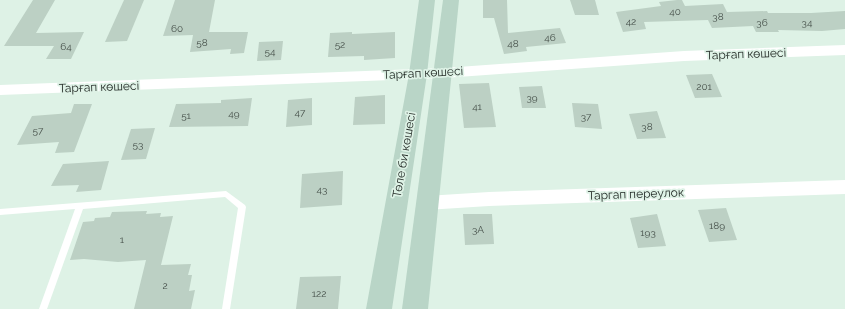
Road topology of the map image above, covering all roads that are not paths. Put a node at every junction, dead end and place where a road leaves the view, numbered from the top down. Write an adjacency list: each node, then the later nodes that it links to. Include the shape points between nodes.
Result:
1 (428, 0): 5 (main road, Төле би көшесі)
2 (451, 0): 4 (main road)
3 (845, 50): 4 (street, Тарғап көшесі, via 684,56)
4 (444, 73): 5 (street, Тарғап көшесі); 8 (main road)
5 (418, 74): 6 (street, Тарғап көшесі); 13 (main road, Төле би көшесі)
6 (0, 90)
7 (845, 187): 8 (street, Таргап переулок)
8 (426, 203): 14 (main road)
9 (80, 206): 10 (lane); 11 (lane); 12 (lane, via 226,194 242,207)
10 (0, 212)
11 (43, 309)
12 (226, 309)
13 (379, 309)
14 (416, 309)

